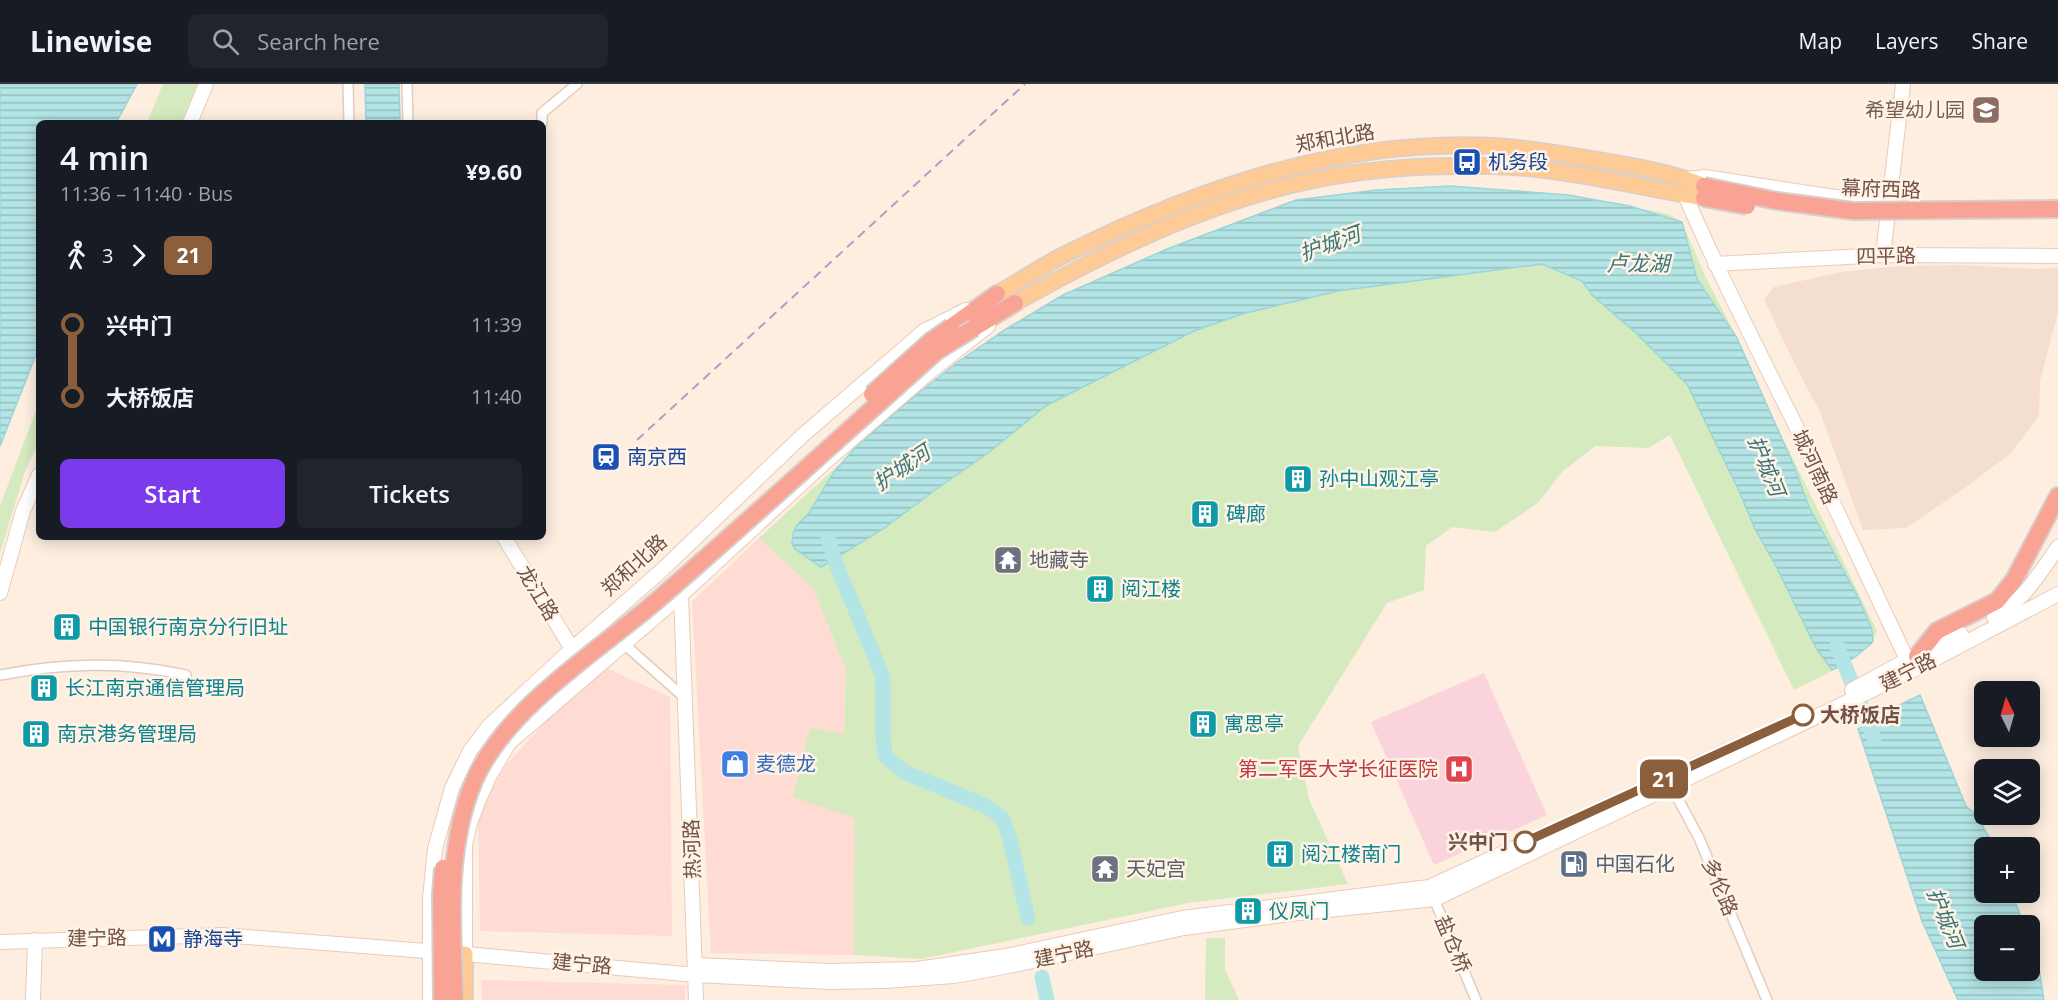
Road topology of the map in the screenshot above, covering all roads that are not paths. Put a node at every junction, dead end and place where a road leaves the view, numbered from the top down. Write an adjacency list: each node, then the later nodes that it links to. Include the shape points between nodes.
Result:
1 (206, 84): 6 (main road)
2 (348, 84): 7 (street)
3 (407, 84): 8 (street)
4 (577, 84): 9 (street, via 542,113)
5 (1903, 84): 13 (main road)
6 (191, 120)
7 (349, 120)
8 (408, 120)
9 (542, 120)
10 (1687, 179): 11 (main road, 郑和北路); 13 (main road, via 1705,177 1835,197); 19 (main road, 郑和北路, via 1495,146 1444,146 1320,160 1251,177 1184,201 1070,251)
11 (1704, 192): 12 (main road, 郑和北路); 14 (highway, 幕府西路, bridge, via 1853,211); 15 (highway, 幕府西路, bridge, via 1776,211 1852,221)
12 (1685, 195): 18 (main road, 城河南路); 20 (main road, 郑和北路, via 1599,178 1493,166 1383,170 1323,178 1269,190 1189,217 1078,268)
13 (1890, 200): 16 (main road)
14 (2058, 209)
15 (2058, 220)
16 (1883, 255): 17 (main road, 四平路); 18 (main road, 四平路)
17 (2058, 256)
18 (1715, 264): 31 (main road, 城河南路)
19 (997, 294): 25 (main road, 郑和北路, via 924,330 803,435); 44 (highway, 郑和北路, bridge, via 931,341 655,592 517,707 476,754 454,805 447,834 441,895)
20 (1015, 303): 28 (main road, 郑和北路, via 822,465); 45 (highway, 郑和北路, bridge, via 937,351 657,600 553,685 504,734 475,780 458,836 453,864)
21 (36, 482): 26 (main road, via 23,510)
22 (2058, 496): 31 (highway, via 2014,580 1997,601 1937,631)
23 (506, 540): 30 (main road, 龙江路)
24 (2058, 547): 31 (main road, 建宁路, via 2007,610)
25 (661, 571): 28 (main road); 30 (main road, 郑和北路)
26 (0, 593)
27 (2058, 594): 31 (main road, 建宁路)
28 (681, 595): 29 (main road, 郑和北路); 34 (main road, 热河路)
29 (624, 644): 30 (street); 34 (street); 40 (main road, 郑和北路, via 509,743 489,777 465,845)
30 (572, 649): 39 (main road, 郑和北路, via 489,726 470,751 452,789 435,849)
31 (1909, 663): 35 (main road, 建宁路, via 1838,702)
32 (0, 675): 33 (street, via 99,664)
33 (186, 675)
34 (686, 699): 41 (main road, 热河路)
35 (1669, 782): 36 (main road, 建宁路); 49 (street, 多伦路, via 1699,838)
36 (1432, 893): 41 (main road, 建宁路, via 1184,928 1009,966 918,980 830,982); 48 (street, 盐仓桥)
37 (35, 940): 38 (main road, 建宁路); 39 (main road, 建宁路, via 222,935); 42 (main road)
38 (0, 942)
39 (429, 951): 40 (main road, 建宁路); 43 (main road, 郑和北路)
40 (465, 954): 41 (main road, 建宁路); 46 (main road)
41 (696, 970): 47 (main road, 热河路)
42 (33, 1000)
43 (430, 1000)
44 (442, 1000)
45 (454, 1000)
46 (465, 1000)
47 (696, 1000)
48 (1476, 1000)
49 (1767, 1000)

